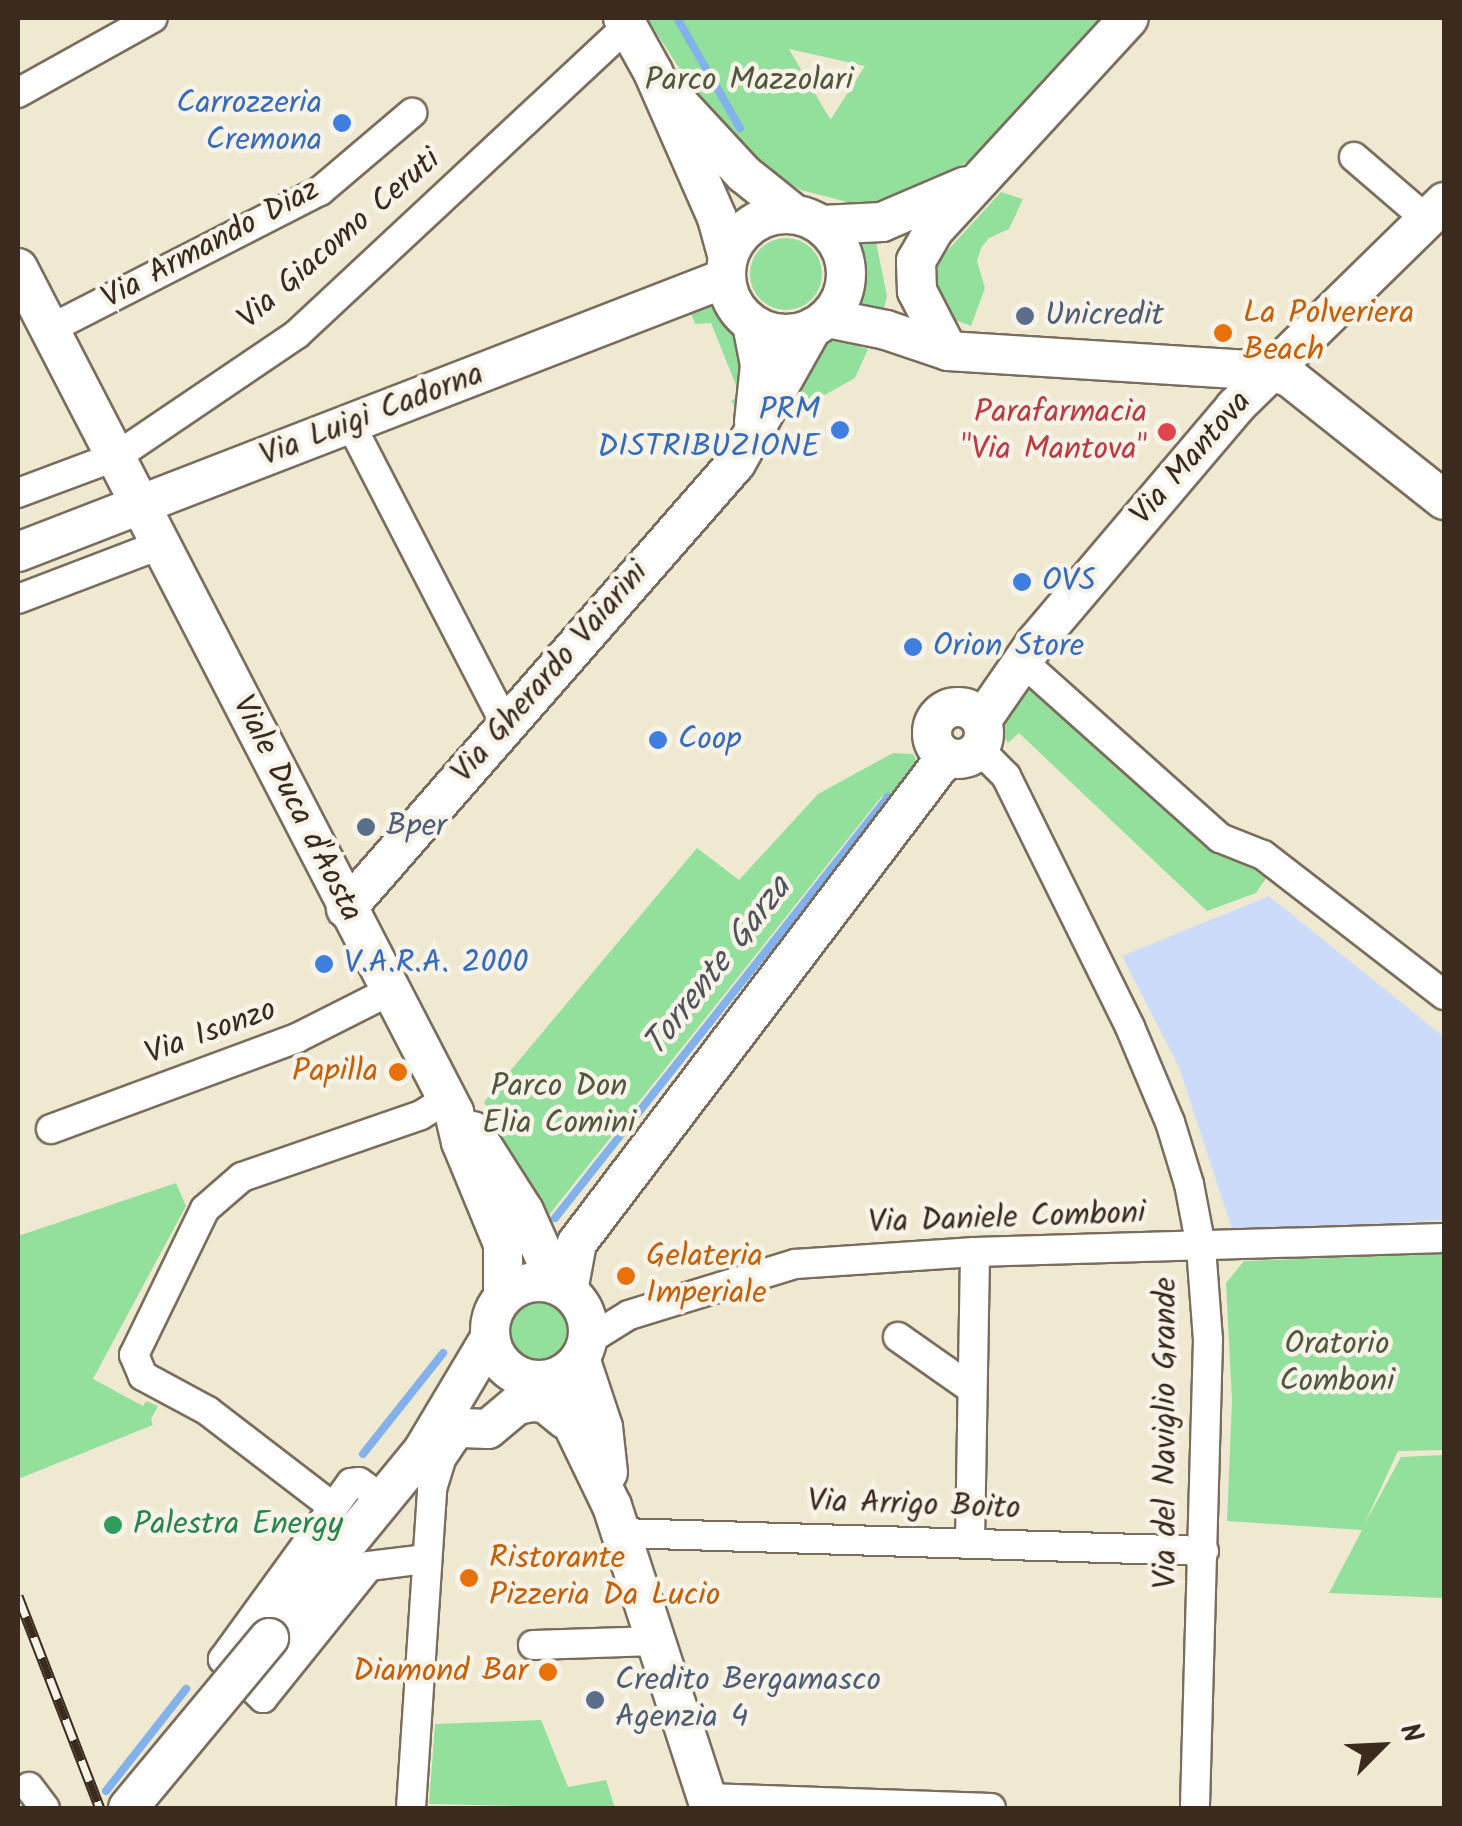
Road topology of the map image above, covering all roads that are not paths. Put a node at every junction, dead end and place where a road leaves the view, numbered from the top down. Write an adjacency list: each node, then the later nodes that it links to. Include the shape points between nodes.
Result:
1 (153, 18): 5 (street)
2 (1129, 18): 8 (main road)
3 (626, 21): 4 (main road); 20 (street, Via Giacomo Ceruti, via 297,334)
4 (654, 72): 10 (main road, via 704,135 767,195); 12 (main road, via 717,218)
5 (18, 93)
6 (412, 114): 15 (street, Via Armando Diaz, via 320,191)
7 (1354, 156): 9 (street, Via Mantova)
8 (982, 179): 10 (main road, via 882,222); 16 (main road, via 916,260 917,291)
9 (1435, 210): 17 (main road, Via Mantova)
10 (808, 220): 12 (main road, via 772,215 750,224); 13 (main road, via 832,236 845,263 843,293)
11 (18, 268): 15 (main road)
12 (727, 268): 14 (main road, via 734,304); 18 (main road, Via Luigi Cadorna)
13 (819, 323): 14 (main road, via 781,334); 16 (main road, via 886,330); 19 (main road, Via Gherardo Vaiarini)
14 (752, 324): 19 (main road, Via Gherardo Vaiarini, via 760,365)
15 (50, 330): 20 (main road)
16 (948, 351): 17 (main road)
17 (1268, 371): 22 (main road, via 1289,376); 27 (main road, Via Mantova)
18 (352, 426): 23 (main road, Via Luigi Cadorna); 28 (street)
19 (753, 435): 28 (main road, Via Gherardo Vaiarini, via 736,463)
20 (117, 456): 21 (street, Via Giacomo Ceruti); 23 (main road)
21 (18, 492)
22 (1444, 500)
23 (142, 504): 24 (main road, Viale Duca d'Aosta); 25 (main road, Via Luigi Cadorna)
24 (162, 544): 26 (street); 30 (main road, Viale Duca d'Aosta)
25 (18, 552)
26 (18, 600)
27 (1022, 661): 29 (main road, Via Mantova); 32 (street, via 1220,838 1263,855)
28 (505, 724): 30 (main road, Via Gherardo Vaiarini)
29 (969, 742): 36 (street, Via del Naviglio Grande, via 1006,776 1130,1027 1170,1122); 38 (main road, Via Mantova, via 576,1243)
30 (346, 908): 31 (main road, Viale Duca d'Aosta)
31 (390, 991): 33 (main road, Viale Duca d'Aosta); 34 (street, Via Isonzo, via 297,1038)
32 (1444, 995)
33 (450, 1106): 38 (main road, Viale Duca d'Aosta, via 476,1134 524,1211); 39 (main road, Viale Duca d'Aosta, via 502,1244); 49 (street, via 242,1177 206,1209 134,1355 152,1383 208,1410)
34 (51, 1129)
35 (1444, 1238): 36 (street, Via Daniele Comboni)
36 (1202, 1247): 37 (street, Via Daniele Comboni); 52 (street, Via del Naviglio Grande, via 1208,1340)
37 (975, 1252): 42 (street, Via Daniele Comboni, via 795,1264 630,1314); 44 (street)
38 (563, 1288): 39 (main road, via 528,1282); 42 (main road, via 585,1313)
39 (503, 1296): 41 (main road, via 491,1316)
40 (898, 1337): 44 (street)
41 (490, 1338): 43 (main road, via 500,1362); 47 (main road)
42 (584, 1350): 43 (main road, via 569,1370); 50 (main road)
43 (530, 1379): 45 (main road, via 502,1387); 46 (main road)
44 (972, 1389): 51 (street)
45 (462, 1428): 46 (main road, via 488,1429 517,1405 532,1402 545,1403); 47 (main road); 53 (street, via 441,1459 432,1489)
46 (575, 1428): 50 (main road)
47 (422, 1452): 48 (main road)
48 (380, 1498): 49 (street, via 355,1481); 57 (main road, bridge)
49 (333, 1507): 53 (street, via 223,1658 263,1698 369,1566)
50 (617, 1519): 51 (street, Via Arrigo Boito); 54 (main road)
51 (970, 1542): 52 (street, Via Arrigo Boito)
52 (1204, 1551): 60 (street, Via del Naviglio Grande)
53 (426, 1559): 58 (street)
54 (656, 1641): 55 (street); 56 (main road)
55 (533, 1644)
56 (708, 1803): 59 (street)
57 (128, 1808)
58 (411, 1808)
59 (991, 1808)
60 (1196, 1808)

